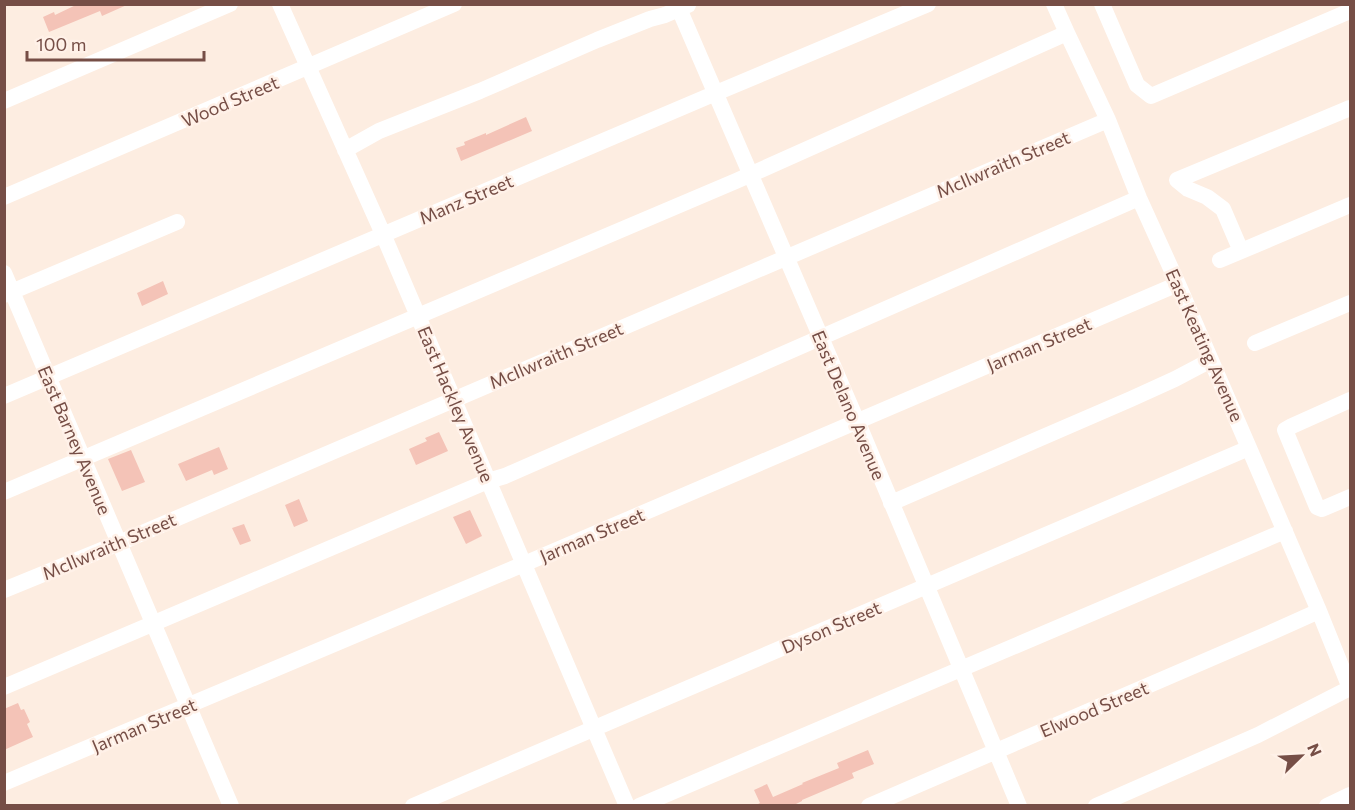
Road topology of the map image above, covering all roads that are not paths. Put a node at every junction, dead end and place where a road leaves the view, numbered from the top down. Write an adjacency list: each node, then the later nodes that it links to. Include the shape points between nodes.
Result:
1 (230, 4): 12 (street)
2 (280, 4): 10 (street, East Hackley Avenue)
3 (454, 4): 10 (street, Wood Street)
4 (928, 4): 11 (street, Manz Street)
5 (1054, 4): 9 (street, East Keating Avenue)
6 (1102, 4): 8 (street, via 1137,84 1151,96)
7 (682, 6): 11 (street, East Delano Avenue); 15 (street, via 379,131)
8 (1350, 11)
9 (1066, 33): 14 (street, East Keating Avenue); 16 (street)
10 (308, 68): 15 (street, East Hackley Avenue); 17 (street, Wood Street)
11 (716, 93): 16 (street, East Delano Avenue); 21 (street, Manz Street)
12 (4, 101)
13 (1350, 108): 22 (street, via 1177,180 1223,209)
14 (1108, 120): 18 (street, East Keating Avenue); 23 (street, McIlwraith Street)
15 (345, 150): 21 (street, East Hackley Avenue)
16 (751, 175): 23 (street, East Delano Avenue); 29 (street)
17 (4, 197)
18 (1139, 198): 26 (street, East Keating Avenue); 30 (street)
19 (1350, 205): 22 (street)
20 (177, 222): 27 (street)
21 (383, 234): 29 (street, East Hackley Avenue); 33 (street, Manz Street)
22 (1241, 251): 24 (street)
23 (786, 257): 30 (street, East Delano Avenue); 35 (street, McIlwraith Street)
24 (1220, 260)
25 (4, 273): 27 (street, East Barney Avenue)
26 (1178, 284): 32 (street, East Keating Avenue); 37 (street, Jarman Street)
27 (8, 293): 33 (street, East Barney Avenue)
28 (1350, 303): 31 (street)
29 (418, 317): 35 (street, East Hackley Avenue); 39 (street)
30 (821, 338): 37 (street, East Delano Avenue); 40 (street)
31 (1255, 343)
32 (1211, 360): 38 (street, East Keating Avenue); 43 (street)
33 (49, 377): 34 (street, Manz Street); 39 (street, East Barney Avenue)
34 (4, 396)
35 (453, 399): 40 (street, East Hackley Avenue); 45 (street, McIlwraith Street)
36 (1350, 400): 42 (street, via 1286,430 1317,507 1322,509)
37 (857, 422): 43 (street, East Delano Avenue); 46 (street, Jarman Street)
38 (1249, 448): 44 (street, East Keating Avenue); 47 (street, Dyson Street)
39 (84, 459): 41 (street); 45 (street, East Barney Avenue)
40 (488, 481): 46 (street, East Hackley Avenue); 50 (street)
41 (4, 492)
42 (1350, 497)
43 (891, 503): 47 (street, East Delano Avenue)
44 (1285, 531): 49 (street, East Keating Avenue); 51 (street)
45 (119, 543): 48 (street, McIlwraith Street); 50 (street, East Barney Avenue)
46 (524, 564): 54 (street, Jarman Street); 55 (street, East Hackley Avenue)
47 (926, 586): 51 (street, East Delano Avenue); 55 (street, Dyson Street)
48 (4, 590)
49 (1319, 611): 53 (street, East Keating Avenue); 56 (street, Elwood Street)
50 (154, 624): 52 (street); 54 (street, East Barney Avenue)
51 (962, 669): 56 (street, East Delano Avenue); 62 (street)
52 (4, 687)
53 (1350, 688): 65 (street, via 1258,735)
54 (189, 706): 57 (street, Jarman Street); 59 (street, East Barney Avenue)
55 (595, 728): 60 (street, Dyson Street); 61 (street, East Hackley Avenue)
56 (996, 751): 63 (street, Elwood Street); 64 (street, East Delano Avenue)
57 (4, 783)
58 (1350, 795): 66 (street)
59 (231, 806)
60 (413, 806)
61 (627, 806)
62 (639, 806)
63 (869, 806)
64 (1019, 806)
65 (1096, 806)
66 (1327, 806)

